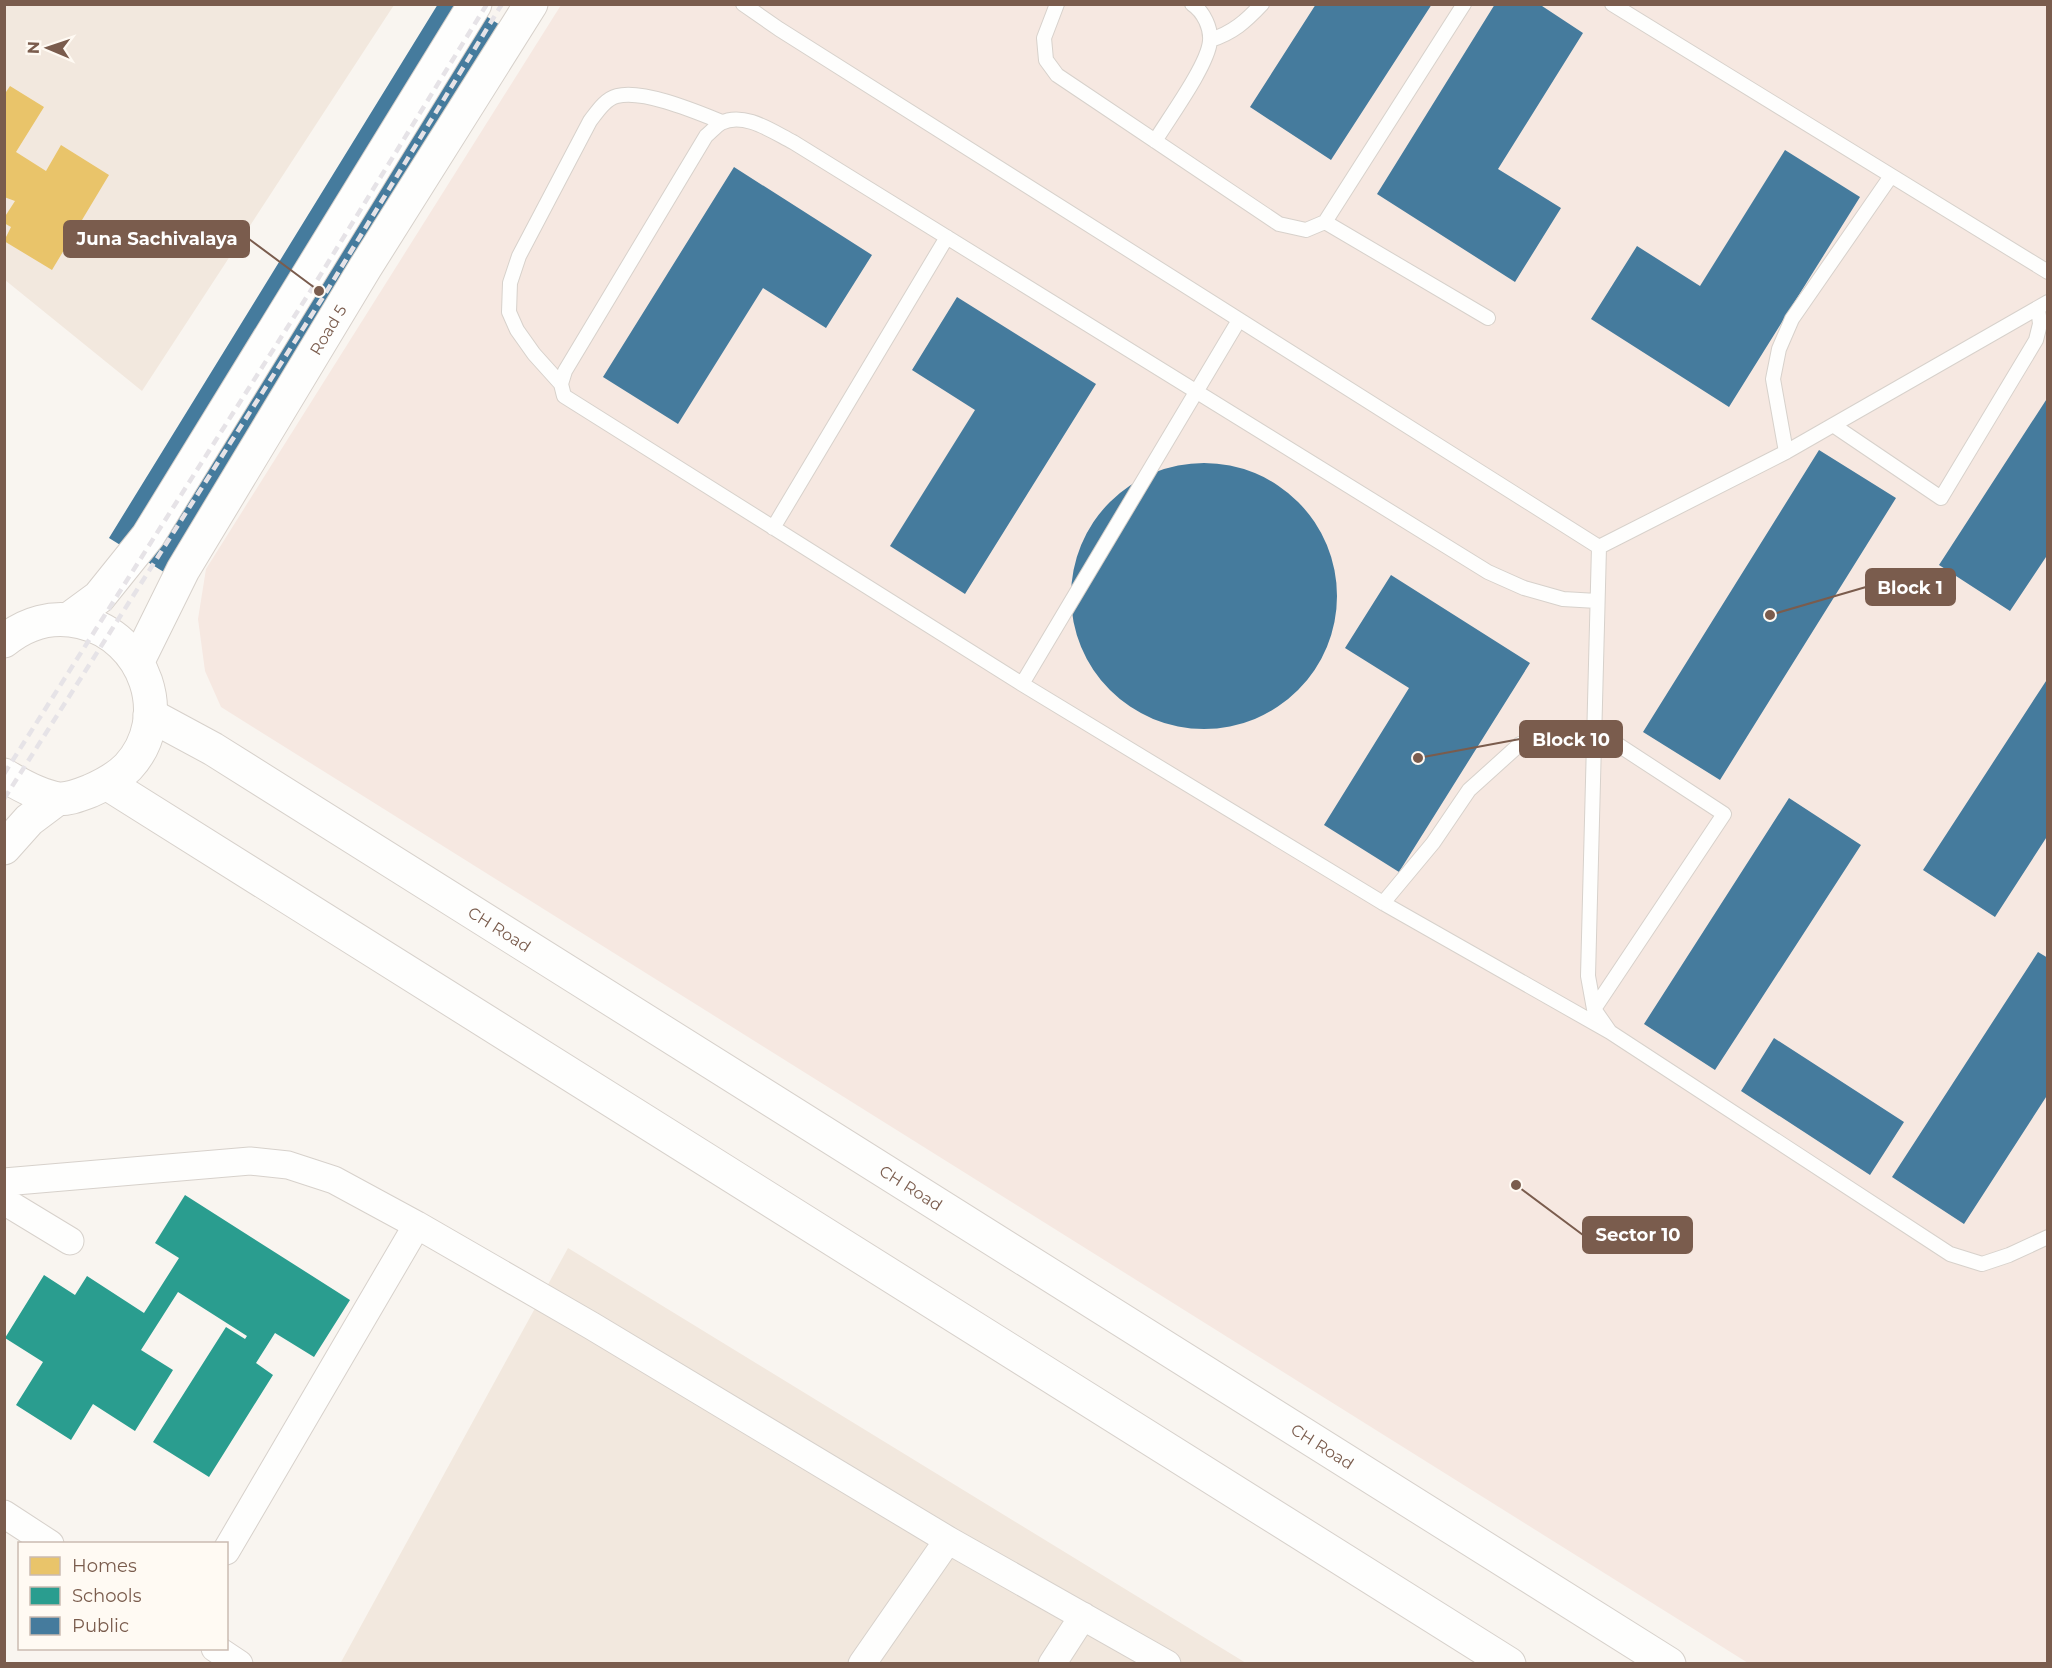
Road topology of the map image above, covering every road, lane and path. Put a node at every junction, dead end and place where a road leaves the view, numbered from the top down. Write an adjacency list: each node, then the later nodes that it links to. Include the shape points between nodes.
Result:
1 (475, 4): 27 (street, via 148,536 99,597)
2 (531, 4): 29 (street, Road 5, via 365,268 183,570)
3 (743, 4): 18 (lane)
4 (1057, 4): 11 (lane, via 1044,38 1046,60 1057,75)
5 (1192, 4): 9 (lane, via 1207,22)
6 (1262, 4): 9 (lane, via 1242,25)
7 (1464, 4): 13 (lane)
8 (1611, 4): 12 (lane)
9 (1210, 40): 11 (lane, via 1205,60)
10 (722, 122): 14 (lane, via 756,123); 19 (lane, via 706,136 565,371); 19 (lane, via 656,99 632,95 616,96 603,104 590,121 519,256 510,283 509,312 517,330)
11 (1155, 141): 13 (lane, via 1280,224 1306,230)
12 (1891, 176): 15 (lane); 22 (lane, via 1792,319 1779,348 1773,379)
13 (1325, 222): 17 (lane)
14 (946, 237): 20 (lane); 23 (lane)
15 (2048, 272)
16 (2042, 305): 21 (lane); 21 (lane, via 2036,340 1941,498)
17 (1488, 318)
18 (1239, 320): 20 (lane); 24 (lane)
19 (561, 384): 23 (lane, via 564,396)
20 (1197, 392): 25 (lane, via 1488,572 1563,599); 30 (lane)
21 (1833, 425): 22 (lane)
22 (1786, 452): 24 (lane)
23 (773, 528): 30 (lane)
24 (1599, 547): 25 (lane)
25 (1597, 601): 32 (lane)
26 (4, 614): 27 (street)
27 (55, 620): 28 (street, via 16,632); 29 (street, via 96,626 120,640)
28 (4, 641)
29 (138, 662): 31 (street, via 148,688)
30 (1022, 684): 37 (lane)
31 (150, 715): 34 (street, via 144,742 129,766); 56 (street, CH Road, via 213,749)
32 (1594, 729): 37 (lane, via 1558,728 1520,744 1469,790 1433,843); 38 (lane, via 1588,976); 38 (lane, via 1724,814)
33 (4, 775): 35 (street, via 28,790)
34 (108, 784): 35 (street, via 82,795); 55 (street)
35 (57, 799): 36 (street, via 29,820)
36 (4, 848)
37 (1383, 903): 39 (lane)
38 (1594, 1008): 39 (lane)
39 (1610, 1032): 43 (lane, via 1950,1254 1982,1264)
40 (4, 1182): 42 (street, via 250,1161 288,1165 334,1180)
41 (4, 1201): 44 (street)
42 (417, 1225): 46 (street); 48 (street)
43 (2048, 1237)
44 (70, 1241)
45 (4, 1514): 47 (street)
46 (948, 1540): 49 (street); 52 (street)
47 (47, 1542)
48 (228, 1548)
49 (1083, 1616): 53 (street); 54 (street)
50 (217, 1650): 51 (street)
51 (239, 1664)
52 (862, 1664)
53 (1052, 1664)
54 (1167, 1664)
55 (1509, 1664)
56 (1669, 1664)

